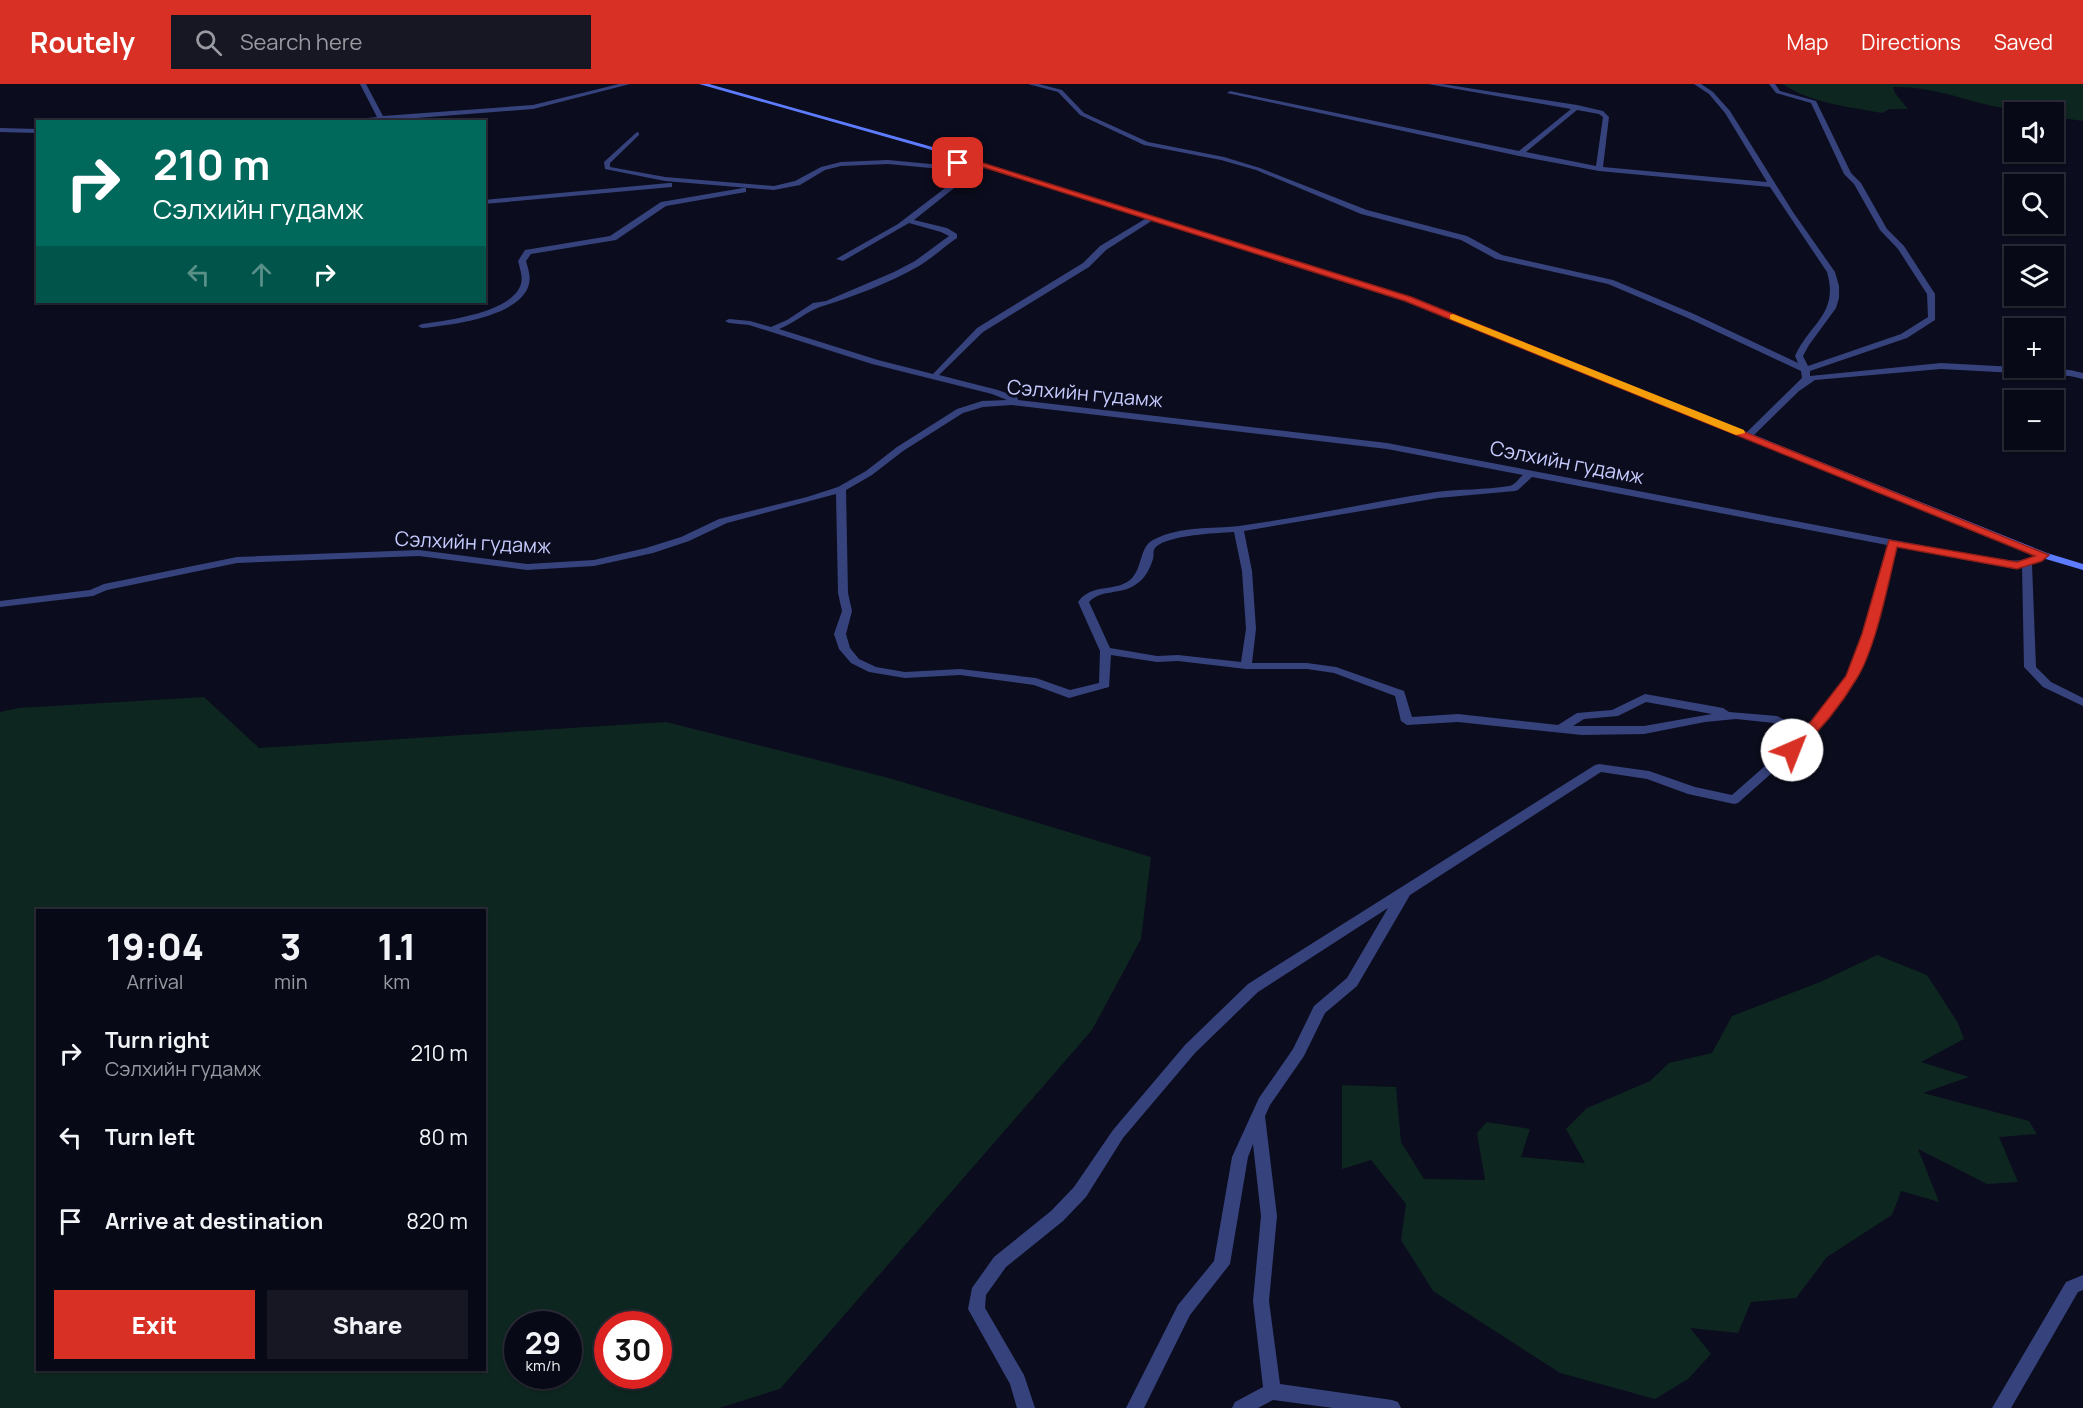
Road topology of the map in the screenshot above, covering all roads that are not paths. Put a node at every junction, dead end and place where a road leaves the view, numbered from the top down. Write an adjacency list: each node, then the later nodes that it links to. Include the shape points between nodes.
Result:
1 (363, 84): 10 (street)
2 (627, 84): 10 (street, via 533,107)
3 (702, 84): 16 (main road)
4 (1031, 84): 30 (street, via 1060,90 1082,114 1146,144 1258,169 1351,208 1464,238 1499,257 1611,282)
5 (1431, 84): 9 (street)
6 (1696, 84): 20 (street, via 1711,93 1728,112)
7 (1772, 84): 30 (street, via 1778,92 1814,102 1848,174 1933,299 1932,318 1919,328)
8 (1230, 93): 15 (street)
9 (1577, 107): 15 (street); 18 (street, via 1601,112 1606,117)
10 (381, 118): 11 (street)
11 (365, 120)
12 (0, 130): 13 (street)
13 (36, 130)
14 (637, 134): 19 (street, via 609,158 607,168)
15 (1519, 154): 18 (street)
16 (967, 160): 17 (main road); 21 (street, via 947,167 888,162 841,164 823,168 797,183)
17 (986, 165): 24 (main road); 25 (street, via 935,197)
18 (1599, 169): 20 (street)
19 (707, 183): 21 (street); 22 (street); 23 (street)
20 (1773, 185): 30 (street, via 1836,284 1836,303 1804,342 1799,356)
21 (759, 187): 22 (street)
22 (709, 197): 28 (street, via 664,204 613,238 528,252 522,261 526,281 517,296 478,317)
23 (486, 202)
24 (1149, 218): 31 (street, via 1103,248 1086,265 980,330); 35 (main road, via 1408,299)
25 (909, 220): 26 (street); 29 (street, via 954,236 897,274 816,305)
26 (840, 259)
27 (729, 321): 29 (street)
28 (422, 326)
29 (771, 330): 34 (street)
30 (1805, 370): 33 (street, via 1806,378)
31 (937, 373)
32 (2083, 376): 33 (street, via 1941,366 1813,378)
33 (1796, 389): 35 (street)
34 (1026, 403): 36 (street, Сэлхийн гудамж, via 1387,446); 37 (street, Сэлхийн гудамж, via 982,404 960,411)
35 (1748, 436): 40 (main road)
36 (1530, 473): 38 (street, via 1524,482 1508,490 1437,495); 39 (street, Сэлхийн гудамж)
37 (841, 489): 43 (street, Сэлхийн гудамж, via 723,520 649,551 594,562 527,567 419,554 237,560 104,587 93,593); 44 (street, via 843,593 847,611 840,634 855,661 873,670 905,675 960,672 1036,682 1069,694 1105,686)
38 (1238, 529): 44 (street, via 1194,531 1157,541 1149,548 1147,565 1134,584 1087,597 1083,602); 45 (street, via 1247,571 1251,629)
39 (1893, 542): 41 (street, Сэлхийн гудамж, via 2004,564); 49 (street, via 1852,677)
40 (2043, 555): 41 (street, Сэлхийн гудамж); 42 (main road)
41 (2027, 563): 46 (street, via 2030,668 2037,680)
42 (2083, 567)
43 (0, 604)
44 (1106, 651): 45 (street)
45 (1246, 666): 48 (street, via 1336,670 1400,694 1407,721 1458,717)
46 (2083, 702)
47 (1736, 715): 48 (street, via 1644,730); 48 (street, via 1645,698 1614,713 1581,716); 49 (street, via 1777,720)
48 (1561, 728)
49 (1806, 736): 50 (street, via 1734,800 1692,791 1649,775 1599,768)
50 (1406, 891): 51 (street, via 1352,982 1319,1010 1299,1052); 54 (street, via 1253,988 1190,1049 1118,1134 1072,1200 1000,1262 986,1280 978,1293 976,1309 1018,1381)
51 (1257, 1116): 53 (street, via 1269,1216 1261,1301); 55 (street, via 1239,1157 1222,1264 1184,1310)
52 (2083, 1282): 58 (street, via 2072,1287)
53 (1272, 1390): 56 (street); 57 (street)
54 (1026, 1408)
55 (1135, 1408)
56 (1241, 1408)
57 (1392, 1408)
58 (2001, 1408)

